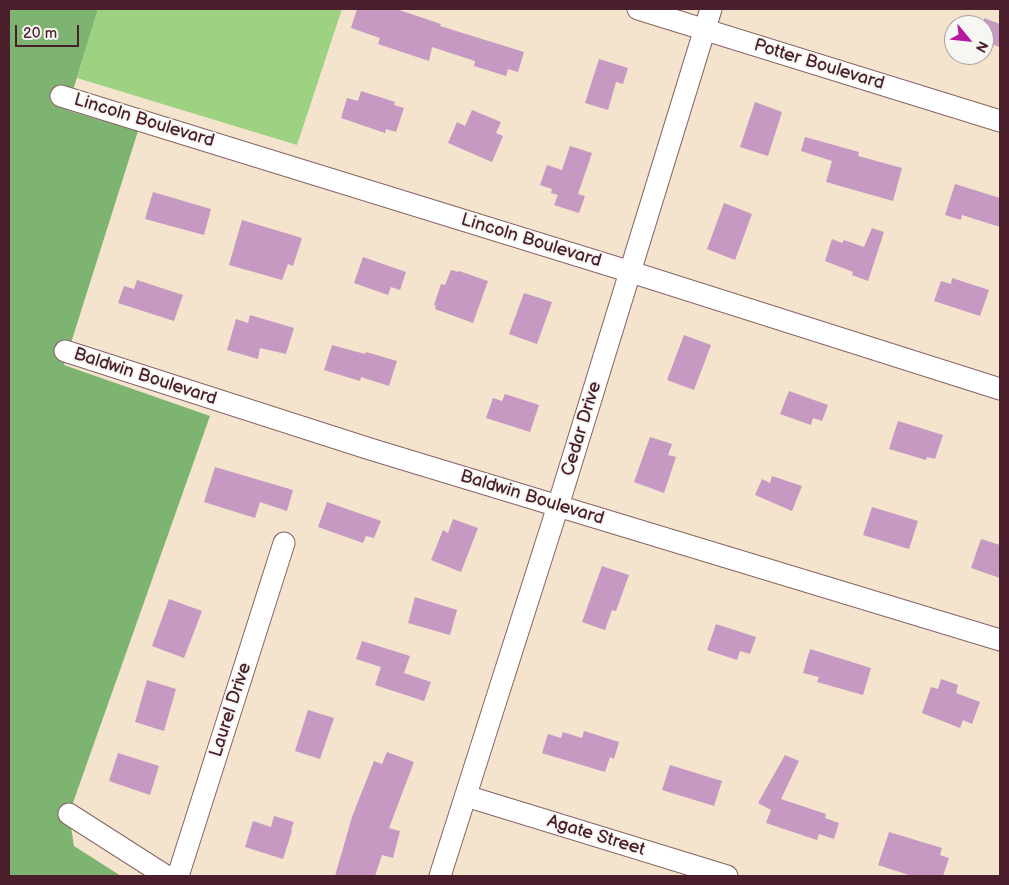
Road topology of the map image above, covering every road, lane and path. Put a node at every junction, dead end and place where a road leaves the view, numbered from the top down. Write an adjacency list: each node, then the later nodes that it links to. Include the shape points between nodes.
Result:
1 (638, 9): 3 (street, Potter Boulevard)
2 (711, 9): 3 (street, Cedar Drive)
3 (705, 29): 5 (street, Potter Boulevard); 6 (street, Cedar Drive)
4 (61, 96): 6 (street, Lincoln Boulevard)
5 (1000, 121)
6 (631, 272): 8 (street, Lincoln Boulevard); 9 (street, Cedar Drive)
7 (65, 351): 9 (street, Baldwin Boulevard)
8 (1000, 389)
9 (558, 506): 11 (street, Baldwin Boulevard); 12 (street, Cedar Drive)
10 (284, 544): 15 (street, Laurel Drive)
11 (1000, 640)
12 (466, 796): 16 (street, Cedar Drive); 17 (street, Agate Street)
13 (69, 814): 14 (street)
14 (166, 876)
15 (178, 876)
16 (440, 876)
17 (726, 876)

